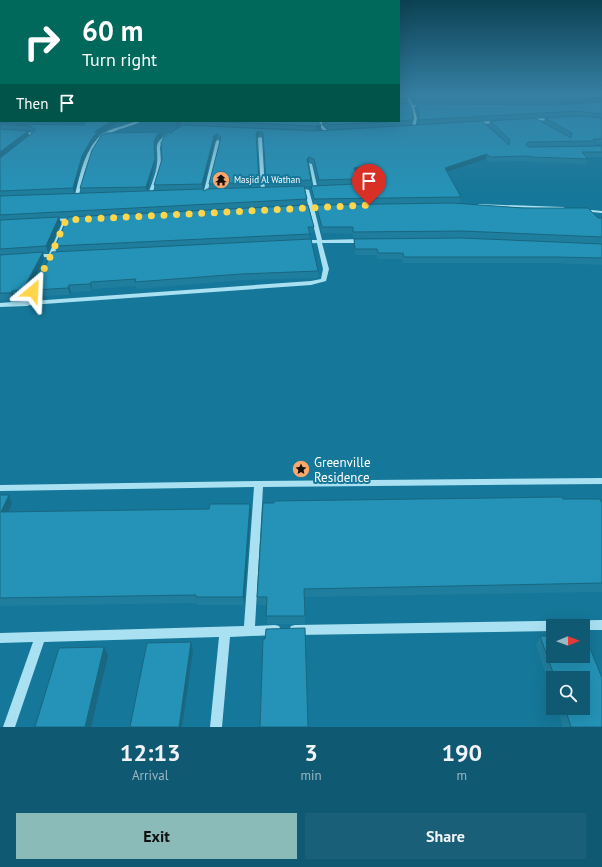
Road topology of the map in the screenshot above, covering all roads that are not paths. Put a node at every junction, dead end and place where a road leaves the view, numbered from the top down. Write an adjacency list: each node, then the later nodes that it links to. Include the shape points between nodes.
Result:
1 (124, 127): 26 (street, via 101,138 85,163)
2 (322, 127): 8 (street)
3 (406, 127): 4 (street)
4 (414, 127)
5 (177, 130): 29 (street, via 161,140 158,148 159,164)
6 (0, 131): 11 (street, via 34,134)
7 (322, 132): 8 (street)
8 (327, 132): 9 (street)
9 (334, 132)
10 (260, 138): 20 (street)
11 (27, 141)
12 (218, 141): 25 (street)
13 (310, 164): 16 (street)
14 (357, 174): 15 (street, via 362,185)
15 (347, 188)
16 (316, 189): 17 (street); 19 (street)
17 (324, 189)
18 (300, 190): 19 (street)
19 (307, 190): 33 (street)
20 (263, 191): 21 (street); 22 (street)
21 (270, 191)
22 (255, 192)
23 (213, 193): 25 (street)
24 (198, 194): 25 (street)
25 (206, 194)
26 (77, 195): 27 (street); 31 (street)
27 (84, 195)
28 (143, 195): 29 (street)
29 (150, 195): 30 (street)
30 (156, 195)
31 (69, 196)
32 (472, 205): 36 (street)
33 (311, 206): 34 (street); 35 (street); 42 (street)
34 (333, 206)
35 (291, 207)
36 (602, 212)
37 (82, 219): 38 (street)
38 (66, 220): 39 (street); 44 (street)
39 (44, 221)
40 (372, 241): 42 (street)
41 (296, 242): 42 (street)
42 (318, 242): 48 (street, via 326,274 324,280 311,283)
43 (67, 254): 44 (street)
44 (51, 255): 45 (street); 46 (street)
45 (29, 256)
46 (48, 262)
47 (41, 276): 48 (street)
48 (27, 304): 49 (street)
49 (0, 305)
50 (602, 481): 51 (street)
51 (259, 484): 52 (street); 54 (street)
52 (0, 488)
53 (602, 624): 54 (street)
54 (249, 631): 55 (street)
55 (225, 632): 56 (street); 59 (street)
56 (40, 637): 57 (street); 58 (street)
57 (0, 638)
58 (9, 727)
59 (216, 727)

